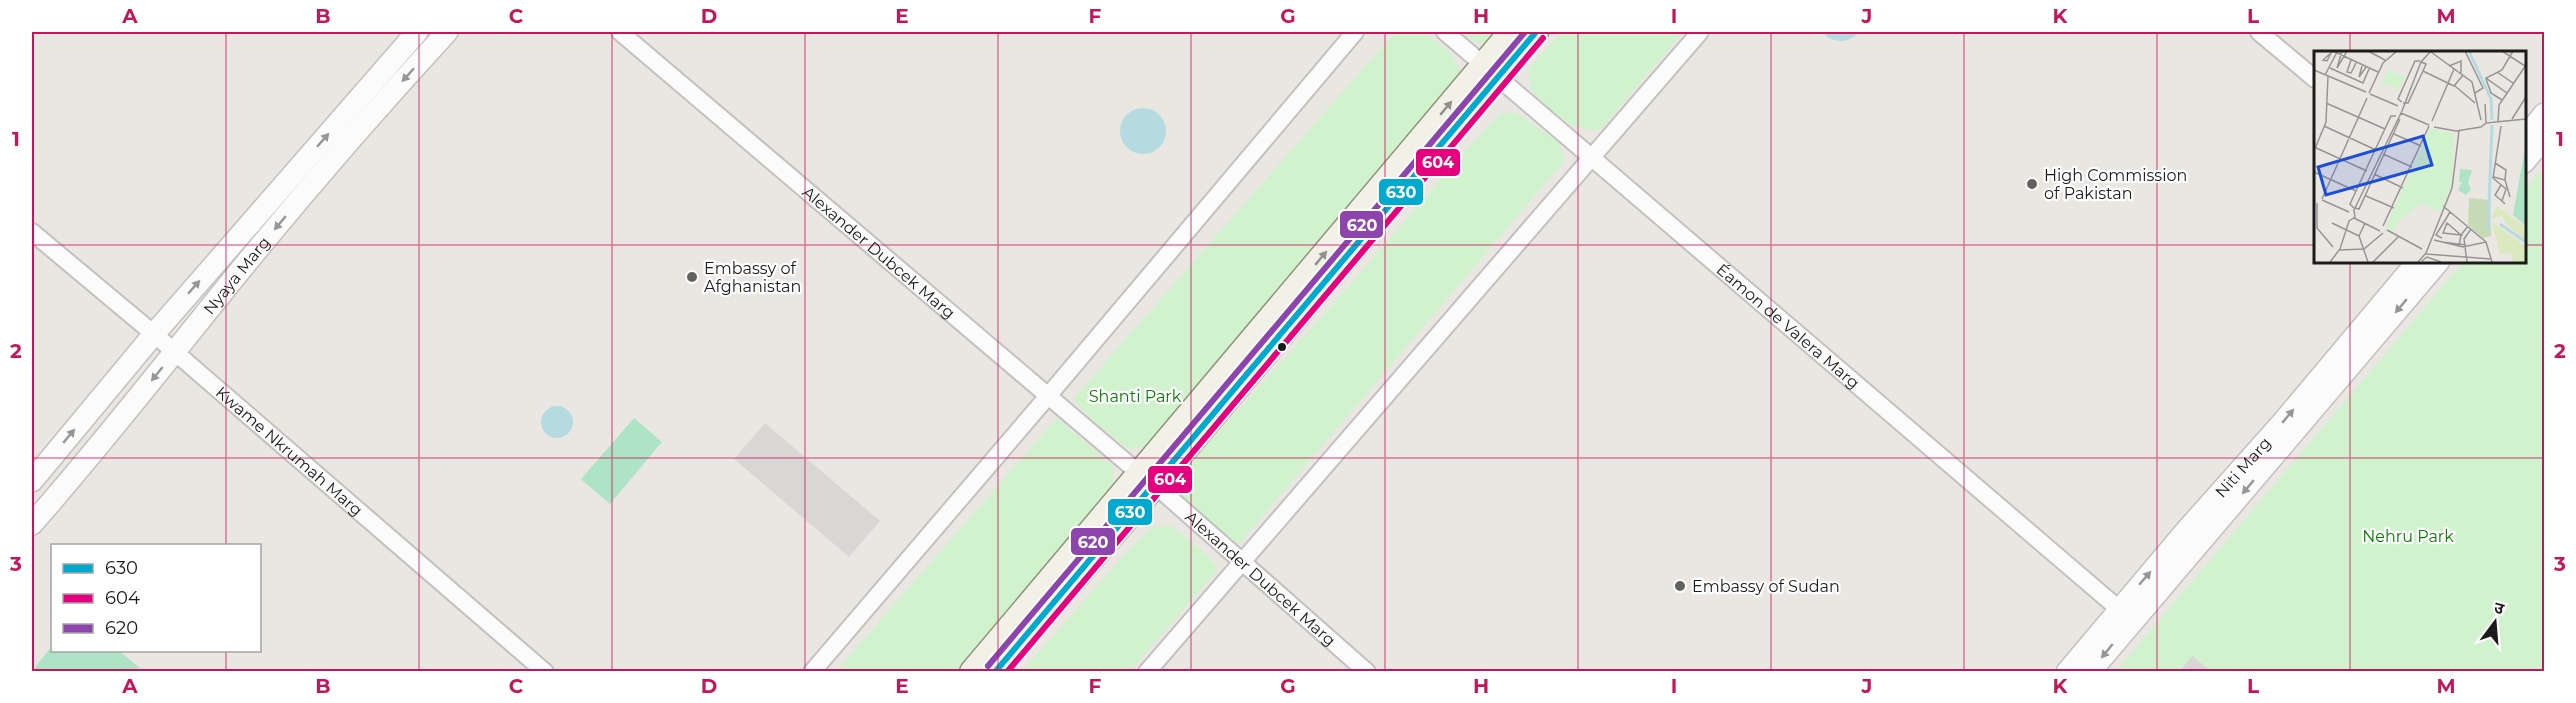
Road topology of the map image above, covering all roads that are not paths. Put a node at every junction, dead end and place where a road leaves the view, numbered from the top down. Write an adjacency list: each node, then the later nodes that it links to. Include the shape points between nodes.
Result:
1 (417, 32): 20 (street, Nyaya Marg, one-way to 1)
2 (447, 32): 21 (street, Nyaya Marg, one-way to 21, via 359,129)
3 (620, 32): 22 (street, Alexander Dubcek Marg)
4 (1355, 32): 22 (street)
5 (1445, 32): 10 (street, Éamon de Valera Marg)
6 (1511, 32): 10 (main road)
7 (1536, 32): 10 (main road)
8 (1700, 32): 15 (street)
9 (2259, 32): 11 (street)
10 (1490, 70): 15 (street, Éamon de Valera Marg); 23 (main road)
11 (2314, 78)
12 (2544, 114): 13 (street)
13 (2525, 136)
14 (2544, 138): 16 (street)
15 (1590, 157): 26 (street); 27 (street, Éamon de Valera Marg)
16 (2525, 160)
17 (32, 232): 20 (street, Kwame Nkrumah Marg)
18 (2417, 262): 27 (street, Niti Marg, one-way to 18)
19 (2438, 262): 27 (street, Niti Marg, one-way to 27)
20 (154, 334): 21 (street, Kwame Nkrumah Marg); 24 (street, Nyaya Marg, one-way to 20)
21 (174, 353): 25 (street, Nyaya Marg, one-way to 25); 28 (street, Kwame Nkrumah Marg)
22 (1048, 396): 23 (street, Alexander Dubcek Marg); 29 (street)
23 (1148, 479): 26 (street, Alexander Dubcek Marg); 30 (main road); 31 (main road)
24 (32, 481)
25 (32, 524)
26 (1241, 562): 32 (street); 33 (street, Alexander Dubcek Marg)
27 (2125, 615): 34 (street, Niti Marg); 35 (street, Niti Marg, one-way to 35)
28 (546, 672)
29 (812, 672)
30 (972, 672)
31 (995, 672)
32 (1147, 672)
33 (1367, 672)
34 (2067, 672)
35 (2090, 672)

